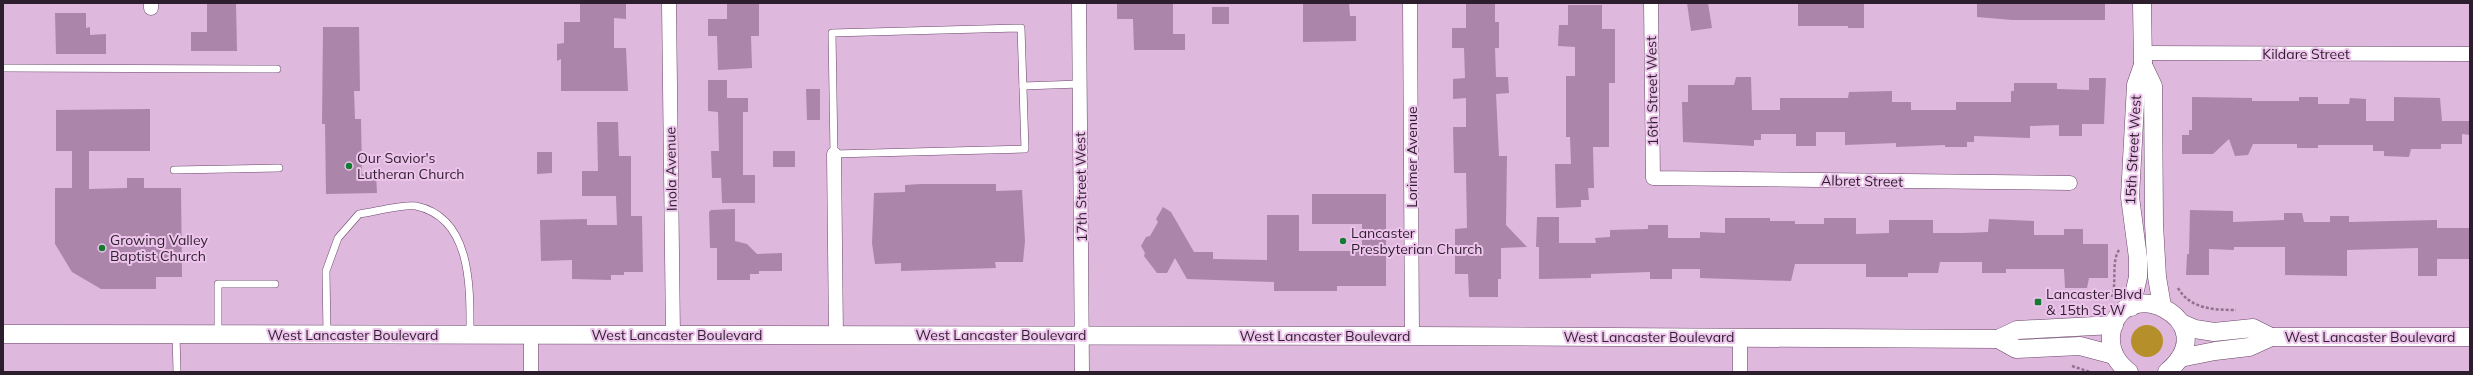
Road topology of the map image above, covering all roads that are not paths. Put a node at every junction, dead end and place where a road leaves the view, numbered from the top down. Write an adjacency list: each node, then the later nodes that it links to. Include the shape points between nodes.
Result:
1 (669, 3): 29 (street, Inola Avenue)
2 (1079, 3): 10 (street, 17th Street West)
3 (1410, 3): 31 (street, Lorimer Avenue)
4 (1651, 3): 15 (street, 16th Street West)
5 (2142, 3): 7 (street, 15th Street West)
6 (2470, 54): 7 (street, Kildare Street)
7 (2143, 59): 18 (street, 15th Street West, via 2153,86 2154,231); 19 (street, 15th Street West, via 2136,85 2132,147 2130,197 2138,277)
8 (3, 68): 9 (lane)
9 (277, 69)
10 (1080, 84): 11 (lane); 28 (street, 17th Street West)
11 (1023, 86): 12 (lane, via 1025,149); 12 (lane, via 1021,28 832,33)
12 (834, 154): 30 (street)
13 (279, 168): 14 (lane)
14 (174, 170)
15 (1653, 178): 16 (street, Albret Street)
16 (2070, 184)
17 (275, 284): 24 (lane, via 218,284)
18 (2162, 306): 19 (street, via 2141,304); 20 (street)
19 (2131, 307): 21 (street, via 2124,311)
20 (2181, 323): 32 (street, West Lancaster Boulevard, via 2195,329 2214,332 2253,328); 37 (street, via 2185,334)
21 (2114, 324): 35 (street, West Lancaster Boulevard, via 2017,330); 36 (street, via 2111,346)
22 (3, 334): 23 (street, West Lancaster Boulevard)
23 (176, 334): 24 (street, West Lancaster Boulevard); 38 (lane)
24 (218, 334): 25 (street, West Lancaster Boulevard)
25 (327, 335): 26 (street, West Lancaster Boulevard); 26 (lane, via 326,271 338,238 359,214 415,206 436,213 459,238 470,286)
26 (470, 335): 27 (street, West Lancaster Boulevard)
27 (530, 335): 29 (street, West Lancaster Boulevard); 39 (street)
28 (1082, 335): 30 (street, West Lancaster Boulevard); 31 (street, West Lancaster Boulevard); 40 (street, 17th Street West)
29 (673, 336): 30 (street, West Lancaster Boulevard)
30 (836, 336)
31 (1412, 336): 34 (street, West Lancaster Boulevard)
32 (2271, 337): 33 (street, West Lancaster Boulevard); 37 (street, West Lancaster Boulevard, via 2249,347)
33 (2470, 337)
34 (1740, 338): 35 (street, West Lancaster Boulevard); 41 (street)
35 (1998, 339): 36 (street, West Lancaster Boulevard, via 2016,349 2080,346)
36 (2114, 355): 42 (street)
37 (2180, 358): 43 (street)
38 (177, 372)
39 (531, 372)
40 (1082, 372)
41 (1740, 372)
42 (2129, 372)
43 (2167, 372)

